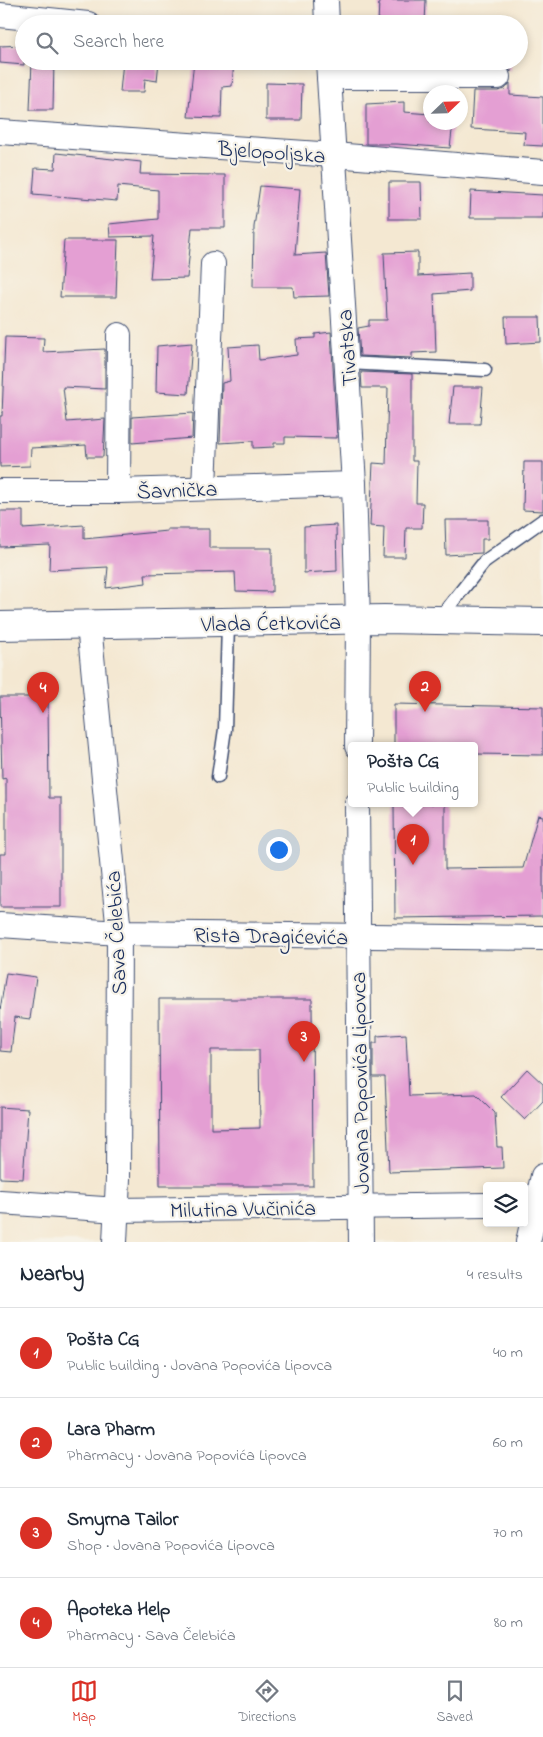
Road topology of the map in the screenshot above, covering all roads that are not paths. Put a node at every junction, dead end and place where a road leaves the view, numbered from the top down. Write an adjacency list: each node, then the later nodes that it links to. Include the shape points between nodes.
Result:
1 (326, 0): 3 (street)
2 (0, 15): 4 (street)
3 (327, 15)
4 (15, 17)
5 (329, 70): 9 (street, Tivatska)
6 (350, 70): 7 (street, Tivatska)
7 (498, 77)
8 (0, 132): 9 (street, Bjelopoljska)
9 (334, 155): 10 (street, Bjelopoljska); 13 (street, Tivatska)
10 (543, 172)
11 (213, 264): 16 (street)
12 (119, 335): 18 (street)
13 (347, 363): 14 (lane); 15 (street, Tivatska)
14 (485, 370)
15 (354, 484): 16 (street, Šavnička); 20 (street, Tivatska)
16 (204, 488): 18 (street, Šavnička)
17 (0, 491): 18 (street, Šavnička)
18 (118, 491)
19 (543, 520): 21 (lane, via 485,561)
20 (358, 620): 21 (street, Vlada Ćetkovića); 23 (street, Vlada Ćetkovića); 26 (street)
21 (437, 620): 22 (street, Vlada Ćetkovića)
22 (543, 622)
23 (228, 624): 24 (street, Vlada Ćetkovića); 27 (lane, via 225,729)
24 (89, 625): 25 (street, Vlada Ćetkovića); 30 (street, Sava Čelebića)
25 (0, 626)
26 (357, 742)
27 (218, 777)
28 (357, 807): 31 (street, Jovana Popovića Lipovca)
29 (0, 925): 30 (street, Rista Dragićevića)
30 (119, 933): 31 (street, Rista Dragićevića); 38 (street, Sava Čelebića)
31 (357, 936): 32 (street, Rista Dragićevića); 37 (street, Jovana Popovića Lipovca)
32 (543, 938)
33 (543, 1176): 36 (street)
34 (0, 1202): 38 (street, Milutina Vučinića)
35 (483, 1205): 37 (street, Milutina Vučinića)
36 (534, 1205): 41 (street)
37 (360, 1206): 38 (street, Milutina Vučinića); 40 (street, Jovana Popovića Lipovca)
38 (118, 1210): 39 (street, Sava Čelebića)
39 (115, 1242)
40 (361, 1242)
41 (528, 1242)

